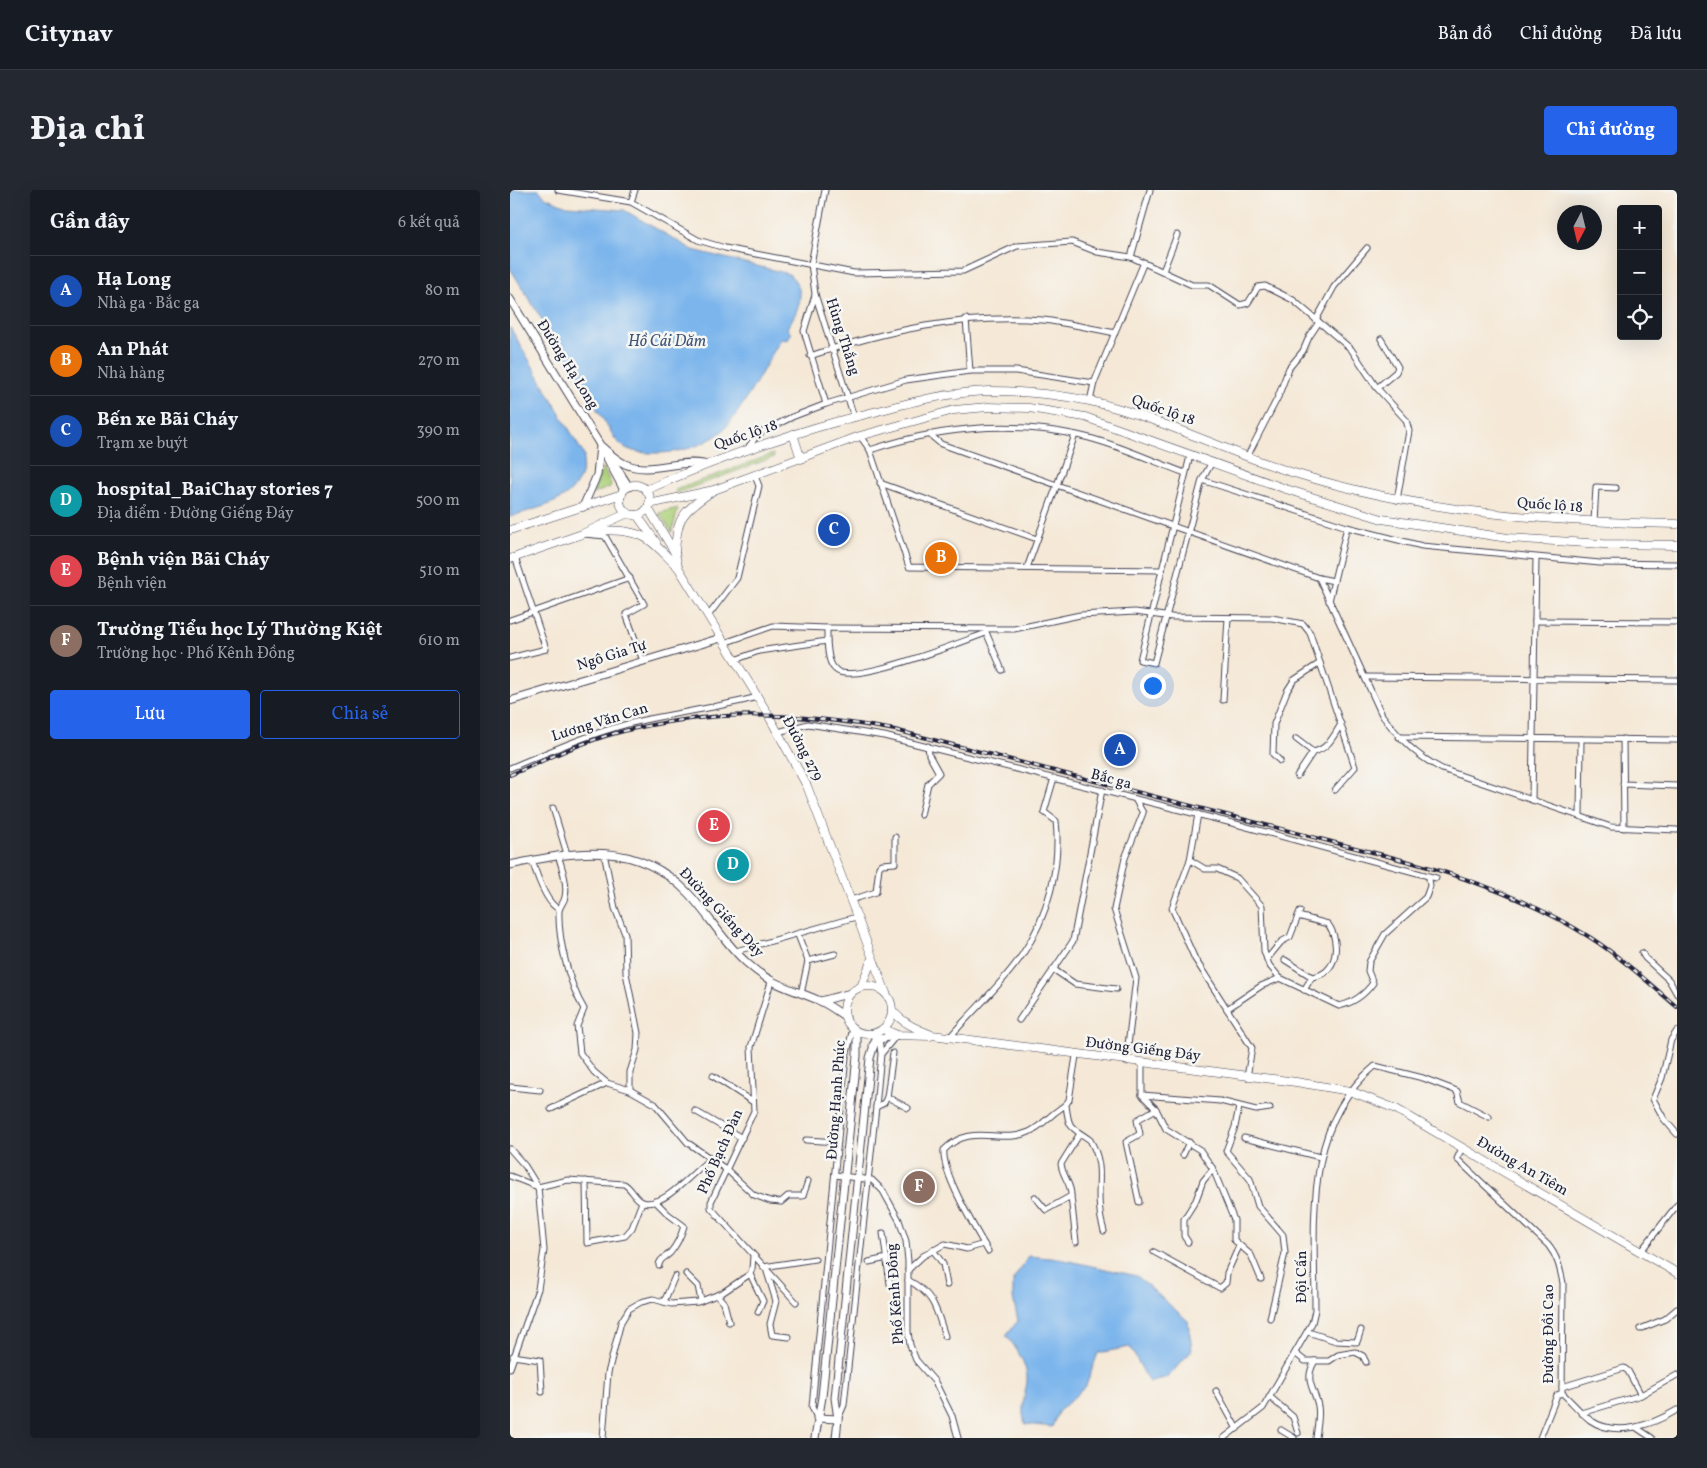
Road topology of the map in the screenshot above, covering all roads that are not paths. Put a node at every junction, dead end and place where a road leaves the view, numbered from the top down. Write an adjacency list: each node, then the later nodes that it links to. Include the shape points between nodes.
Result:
1 (558, 190): 5 (street)
2 (635, 190): 5 (street)
3 (825, 190): 10 (street, Hùng Thắng)
4 (1150, 190): 8 (street)
5 (631, 202): 10 (street, via 698,240)
6 (1177, 235): 11 (street)
7 (1367, 248): 15 (street, via 1339,281)
8 (1131, 256): 9 (street); 10 (street, via 1104,254 1066,242 1017,246 955,272 905,270 864,273)
9 (1144, 262): 11 (street); 16 (street)
10 (811, 264): 12 (street, Hùng Thắng)
11 (1163, 271): 15 (street, via 1192,285 1209,285 1240,304 1248,302 1258,287 1265,286 1292,300)
12 (815, 294): 18 (street, Hùng Thắng); 19 (street, via 805,324)
13 (510, 299): 31 (main road, Đường Hạ Long)
14 (966, 319): 16 (street, via 1045,321); 18 (street, via 897,330); 20 (street)
15 (1318, 321): 22 (street, via 1350,349); 36 (street, via 1303,351 1288,368 1278,397)
16 (1115, 333): 21 (street)
17 (1381, 339): 22 (street, via 1398,367)
18 (833, 348): 19 (street); 23 (street, Hùng Thắng)
19 (810, 356): 25 (street)
20 (970, 371): 21 (street, via 1016,371); 23 (street, via 906,380)
21 (1094, 383): 24 (street)
22 (1377, 388): 49 (street, via 1409,427)
23 (849, 397): 25 (street); 26 (street, Hùng Thắng)
24 (1090, 401): 26 (main road, Quốc lộ 18, via 1029,393 951,393); 32 (main road, Quốc lộ 18)
25 (826, 404): 33 (street, via 758,434)
26 (854, 416): 27 (main road, Quốc lộ 18)
27 (792, 434): 33 (main road, Quốc lộ 18); 37 (main road)
28 (929, 434): 29 (street, via 1001,426); 34 (street); 44 (street, via 941,444)
29 (1075, 435): 40 (street); 44 (street)
30 (860, 436): 34 (street); 35 (main road, Quốc lộ 18, via 954,410 988,406 1029,408 1085,417); 37 (main road, Quốc lộ 18)
31 (600, 445): 39 (main road, via 623,464 636,468 690,462); 46 (main road, Đường Hạ Long); 51 (main road, via 597,475)
32 (1218, 446): 36 (main road, Quốc lộ 18); 38 (main road)
33 (747, 450): 39 (main road, Quốc lộ 18)
34 (870, 450): 43 (street)
35 (1190, 456): 38 (main road, Quốc lộ 18); 40 (street)
36 (1247, 456): 49 (main road, Quốc lộ 18, via 1291,472)
37 (801, 459): 41 (main road, Quốc lộ 18)
38 (1212, 462): 42 (street); 63 (main road, Quốc lộ 18, via 1382,519 1508,538)
39 (703, 464): 47 (main road, Quốc lộ 18)
40 (1186, 473): 56 (street)
41 (754, 476): 48 (main road, Quốc lộ 18); 78 (street, via 759,486 737,578)
42 (1202, 480): 57 (street); 60 (street)
43 (880, 483): 62 (street); 70 (street, via 909,567)
44 (1057, 485): 56 (street); 62 (street)
45 (1616, 488): 54 (street, via 1596,487)
46 (625, 490): 47 (main road, via 638,486); 51 (main road); 52 (main road, via 622,507)
47 (646, 490): 50 (main road)
48 (714, 490): 50 (main road, Quốc lộ 18); 64 (main road, via 687,510 679,521)
49 (1397, 500): 54 (main road, Quốc lộ 18, via 1510,517)
50 (649, 506): 53 (main road); 64 (main road)
51 (584, 507): 58 (main road)
52 (628, 514): 53 (main road); 59 (main road)
53 (638, 515): 65 (main road)
54 (1594, 522): 55 (main road, Quốc lộ 18)
55 (1677, 524)
56 (1173, 526): 60 (street); 71 (street)
57 (1347, 527): 67 (street, via 1422,546); 74 (street)
58 (510, 530)
59 (593, 530): 61 (main road); 65 (main road, via 630,532 649,540)
60 (1189, 531): 73 (street); 79 (street)
61 (582, 534): 66 (main road); 72 (street, via 605,536)
62 (1037, 539): 70 (street)
63 (1677, 545)
64 (675, 553): 69 (main road)
65 (665, 556): 69 (main road)
66 (513, 558): 76 (street)
67 (1536, 558): 68 (street); 82 (street)
68 (1677, 564)
69 (678, 566): 78 (main road, Đường 279)
70 (1027, 568): 71 (street)
71 (1162, 570): 77 (street)
72 (630, 578): 76 (street); 90 (street, via 644,604 626,614)
73 (1319, 578): 74 (street); 75 (street)
74 (1334, 581): 75 (street)
75 (1328, 601): 93 (street)
76 (533, 612): 81 (street); 88 (street, via 546,649)
77 (1151, 614): 79 (street); 79 (street, via 1140,660 1154,663); 85 (street, via 1080,615 1014,629)
78 (708, 616): 86 (main road, Đường 279)
79 (1166, 616): 80 (street)
80 (1228, 618): 91 (street, via 1272,618 1303,624 1310,633); 97 (street)
81 (510, 620)
82 (1535, 621): 83 (street); 94 (street)
83 (1677, 622)
84 (827, 628): 85 (street); 86 (street, via 773,626); 87 (street)
85 (986, 631): 87 (street, via 901,664 842,673 835,670 830,659); 92 (street)
86 (723, 641): 89 (main road, Đường 279); 90 (main road, Ngô Gia Tự)
87 (828, 641): 89 (street, via 759,651)
88 (510, 658)
89 (735, 660): 96 (main road, Đường 279)
90 (643, 661): 98 (main road, Ngô Gia Tự)
91 (1320, 663): 99 (street); 109 (street, via 1294,680 1274,724 1273,754)
92 (1002, 670)
93 (1365, 677): 94 (street); 101 (street, via 1382,715)
94 (1534, 678): 95 (street); 102 (street)
95 (1677, 680)
96 (758, 697): 100 (main road, Đường 279); 110 (street, Lương Văn Can, via 644,720 578,740)
97 (1223, 700)
98 (510, 701)
99 (1341, 724): 108 (street, via 1324,749); 116 (street, via 1355,767)
100 (778, 732): 107 (street, Bắc ga, via 808,724); 132 (main road, Đường 279, via 807,786)
101 (1399, 737): 102 (street); 118 (street, via 1420,757 1442,769)
102 (1533, 738): 104 (street); 118 (street)
103 (1296, 739): 108 (street)
104 (1581, 739): 105 (street); 122 (street)
105 (1623, 739): 106 (street); 113 (street)
106 (1677, 740)
107 (928, 746): 112 (street, Bắc ga); 121 (street, via 939,774 928,784)
108 (1313, 752): 111 (street)
109 (1280, 761)
110 (510, 768)
111 (1297, 776)
112 (1054, 778): 115 (street, Bắc ga); 164 (street, via 1044,812 1056,821 1058,852 1044,911 1022,955)
113 (1623, 784): 114 (street); 123 (street)
114 (1677, 786)
115 (1102, 790): 117 (street, Bắc ga); 143 (street, via 1073,940)
116 (1335, 790)
117 (1135, 799): 120 (street, Bắc ga); 168 (street, via 1143,813 1125,858 1114,909 1136,978)
118 (1532, 800): 122 (street)
119 (553, 808): 127 (street)
120 (1198, 814): 130 (street); 149 (street, Bắc ga, via 1432,878 1426,897 1385,934 1369,962 1368,971 1373,983 1367,991 1339,1006)
121 (921, 815)
122 (1580, 816): 123 (street)
123 (1624, 828): 124 (street)
124 (1677, 830)
125 (895, 837): 132 (street, via 895,863 879,867 876,892)
126 (604, 853): 127 (main road, Đường Giếng Đáy); 136 (main road, Đường Giếng Đáy, via 646,862 668,875 687,892); 175 (street, via 615,908 625,934 626,973 638,1033 630,1072)
127 (567, 854): 128 (main road, Đường Giếng Đáy)
128 (558, 855): 129 (main road, Đường Giếng Đáy); 133 (street, via 566,897)
129 (532, 860): 131 (main road, Đường Giếng Đáy); 133 (street, via 544,891)
130 (1190, 860): 139 (street, via 1205,870 1217,869 1231,875 1246,886 1262,906); 155 (street, via 1172,908 1195,960)
131 (510, 865)
132 (851, 900): 134 (main road, Đường 279)
133 (559, 909): 172 (street, via 570,983 584,1009 577,1026 580,1053 586,1064)
134 (856, 917): 135 (street); 140 (main road, Đường 279)
135 (798, 935): 136 (street); 142 (street)
136 (736, 951): 146 (main road, Đường Giếng Đáy)
137 (1642, 953): 153 (street, via 1669,980)
138 (834, 954): 142 (street)
139 (1267, 958): 144 (street, via 1281,942 1290,938 1299,914 1328,924 1335,932 1336,953 1328,971 1322,976); 145 (street)
140 (872, 959): 147 (main road); 150 (main road, Đường 279)
141 (1285, 960): 144 (street)
142 (808, 961): 151 (street)
143 (1053, 969): 148 (street, via 1075,984); 158 (street)
144 (1312, 977): 149 (street)
145 (1280, 978): 149 (street); 155 (street, via 1261,986)
146 (771, 982): 151 (main road, Đường Giếng Đáy); 179 (street, Phố Bạch Đàn, via 752,1047)
147 (861, 987): 150 (main road, via 874,987); 152 (main road)
148 (1116, 989)
149 (1304, 990)
150 (886, 993): 156 (main road)
151 (800, 994): 154 (main road, Đường Giếng Đáy)
152 (851, 994): 154 (main road); 157 (main road, via 845,1005)
153 (1677, 994)
154 (821, 1001): 157 (main road, Đường Giếng Đáy)
155 (1228, 1008): 171 (street, via 1252,1048)
156 (892, 1010): 161 (main road); 163 (main road, Đường Giếng Đáy, via 898,1018)
157 (846, 1017): 159 (main road)
158 (1019, 1020)
159 (853, 1028): 161 (main road, via 865,1033); 194 (street, Đường Hạnh Phúc, via 846,1057); 205 (main road, Đường Hạnh Phúc, via 857,1036 858,1056)
160 (1677, 1031): 189 (street, via 1671,1040 1653,1099)
161 (880, 1033): 162 (main road, Đường Giếng Đáy); 166 (street, Đường Hạnh Phúc); 206 (main road, Đường Hạnh Phúc, via 871,1047)
162 (897, 1035): 163 (main road, Đường Giếng Đáy); 166 (street)
163 (932, 1036): 164 (main road, Đường Giếng Đáy)
164 (949, 1038): 167 (main road, Đường Giếng Đáy)
165 (893, 1053): 178 (street)
166 (881, 1054): 181 (street, Đường Hạnh Phúc)
167 (1076, 1056): 168 (main road, Đường Giếng Đáy); 180 (street, via 1072,1088)
168 (1126, 1062): 169 (main road, Đường Giếng Đáy)
169 (1142, 1063): 171 (main road, Đường Giếng Đáy); 177 (street)
170 (713, 1076): 179 (street)
171 (1247, 1077): 176 (main road, Đường Giếng Đáy)
172 (607, 1083): 175 (street); 185 (street)
173 (510, 1087): 174 (street)
174 (540, 1090)
175 (630, 1090): 200 (street, via 655,1104 688,1143)
176 (1350, 1091): 188 (street, Đội Cấn, via 1375,1066 1458,1091 1460,1102); 196 (main road, Đường An Tiêm, via 1396,1109); 199 (street, Đội Cấn)
177 (1142, 1095): 182 (street, via 1220,1101); 186 (street)
178 (887, 1097): 181 (street); 183 (street)
179 (753, 1102): 191 (street, Phố Bạch Đàn, via 754,1111)
180 (1066, 1104): 190 (street, via 1068,1124); 221 (street, via 1031,1131 1000,1137 969,1135 944,1150 948,1173)
181 (876, 1107): 207 (street, Đường Hạnh Phúc)
182 (1239, 1107): 184 (street); 248 (street, via 1226,1150 1250,1179 1258,1206 1284,1235 1283,1267)
183 (908, 1108)
184 (1270, 1108)
185 (551, 1109)
186 (1156, 1109): 195 (street, via 1166,1129); 215 (street, via 1137,1120 1140,1134 1126,1142)
187 (695, 1111): 191 (street)
188 (1489, 1117)
189 (1677, 1134)
190 (1079, 1135): 211 (street, via 1061,1164 1072,1189); 217 (street, via 1090,1140 1099,1161 1099,1210)
191 (742, 1138): 202 (street, Phố Bạch Đàn)
192 (1244, 1138): 199 (street)
193 (806, 1140): 194 (street)
194 (838, 1142): 203 (street, Đường Hạnh Phúc)
195 (1189, 1142): 198 (street); 201 (street, via 1200,1150)
196 (1462, 1148): 225 (main road, Đường An Tiêm); 261 (street, Đường Đồi Cao, via 1457,1159 1463,1166 1533,1230 1556,1256 1563,1284)
197 (510, 1149): 210 (street)
198 (1183, 1155)
199 (1320, 1157): 252 (street, Đội Cấn, via 1315,1210 1315,1310)
200 (710, 1159): 202 (street); 213 (street, via 678,1189)
201 (1213, 1169): 220 (street, via 1184,1219 1184,1236); 222 (street, via 1234,1220 1233,1236)
202 (727, 1170): 209 (street, via 754,1195 770,1201 781,1202 788,1196 802,1196); 227 (street, Phố Bạch Đàn, via 711,1208)
203 (835, 1175): 205 (street); 268 (street, Đường Hạnh Phúc, via 812,1407)
204 (510, 1176): 210 (street)
205 (845, 1176): 206 (street); 268 (main road, Đường Hạnh Phúc, via 822,1397)
206 (857, 1177): 207 (street); 269 (main road, Đường Hạnh Phúc, via 836,1398)
207 (868, 1179): 233 (street, Phố Kênh Đồng, via 878,1186 899,1220 906,1241); 269 (street, Đường Hạnh Phúc, via 844,1405)
208 (586, 1181): 210 (street, via 568,1180); 214 (street, via 624,1184); 214 (street, via 587,1243 625,1236 632,1228)
209 (808, 1181)
210 (538, 1187): 256 (street, via 544,1235 543,1267 538,1289)
211 (1071, 1196): 212 (street, via 1046,1210); 219 (street)
212 (1035, 1197)
213 (655, 1201): 214 (street); 231 (street, via 684,1226 680,1238)
214 (642, 1202)
215 (1139, 1202)
216 (1677, 1205): 225 (street)
217 (1104, 1231)
218 (883, 1233): 228 (street)
219 (1076, 1242)
220 (1188, 1242)
221 (984, 1244): 223 (street, via 967,1249 945,1244); 224 (street)
222 (1239, 1246): 226 (street, via 1226,1283 1220,1288); 238 (street, via 1251,1255)
223 (933, 1250): 233 (street); 241 (street, via 943,1264)
224 (988, 1251)
225 (1641, 1251): 234 (main road, Đường An Tiêm)
226 (1154, 1252)
227 (753, 1256): 232 (street, Phố Bạch Đàn); 236 (street)
228 (887, 1258): 230 (street); 240 (street)
229 (815, 1259): 232 (street)
230 (869, 1262)
231 (659, 1265)
232 (764, 1268): 245 (street, Phố Bạch Đàn); 254 (street, via 776,1301 770,1324 772,1335)
233 (908, 1270): 239 (street, Phố Kênh Đồng)
234 (1677, 1273)
235 (686, 1274): 243 (street, via 699,1289)
236 (750, 1274): 242 (street); 247 (street, via 762,1301)
237 (675, 1276): 244 (street)
238 (1261, 1279)
239 (908, 1280): 253 (street, via 925,1290); 278 (street, Phố Kênh Đồng, via 910,1345 916,1360 935,1382 952,1416)
240 (890, 1284)
241 (947, 1285)
242 (717, 1295): 243 (street); 249 (street, via 724,1304)
243 (701, 1301): 244 (street)
244 (664, 1302): 273 (street, via 653,1299 641,1302 624,1317 608,1373)
245 (796, 1302)
246 (1677, 1309): 250 (street, via 1665,1319)
247 (758, 1312)
248 (1270, 1318)
249 (729, 1322)
250 (1640, 1329)
251 (1361, 1330): 252 (street, via 1357,1342 1336,1341)
252 (1308, 1332): 255 (street, Đội Cấn)
253 (945, 1336)
254 (789, 1337)
255 (1296, 1354): 257 (street, via 1305,1362); 265 (street, Đội Cấn)
256 (512, 1356): 259 (street); 262 (street, via 540,1360)
257 (1315, 1362): 258 (street, via 1355,1352); 280 (street, via 1310,1389 1318,1407)
258 (1366, 1362)
259 (510, 1368)
260 (1677, 1375): 264 (street)
261 (1562, 1390): 264 (street, via 1624,1368); 267 (street); 281 (street, Đường Đồi Cao, via 1547,1416)
262 (542, 1392)
263 (1216, 1392): 271 (street)
264 (1641, 1395): 267 (street)
265 (1270, 1397): 271 (street, Đội Cấn, via 1264,1408); 274 (street, via 1293,1417)
266 (1677, 1410): 270 (street)
267 (1582, 1412): 270 (street, via 1603,1427 1620,1431)
268 (817, 1418): 269 (main road); 276 (main road, Đường Hạnh Phúc)
269 (838, 1419): 277 (main road, Đường Hạnh Phúc)
270 (1638, 1428): 282 (street)
271 (1237, 1429): 279 (street, Đội Cấn)
272 (1281, 1430): 274 (street)
273 (603, 1435): 275 (street)
274 (1296, 1436)
275 (608, 1438)
276 (815, 1438)
277 (836, 1438)
278 (958, 1438)
279 (1224, 1438)
280 (1316, 1438)
281 (1540, 1438)
282 (1652, 1438)

